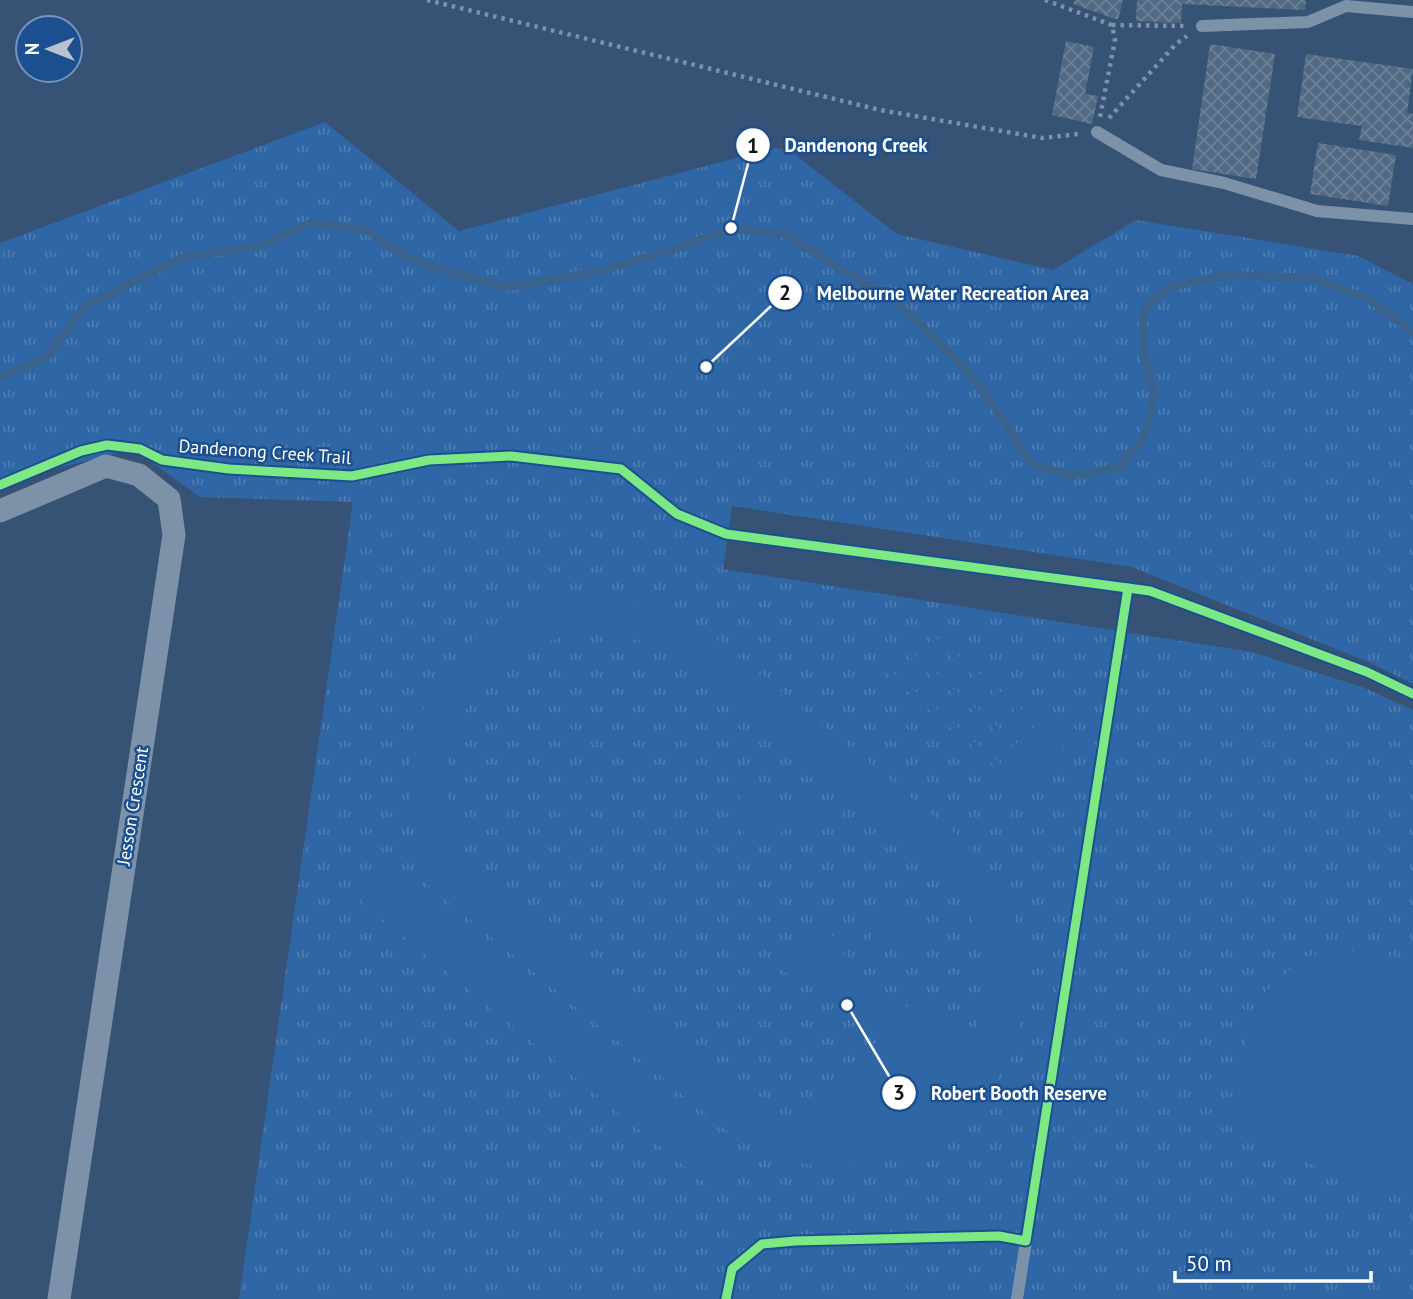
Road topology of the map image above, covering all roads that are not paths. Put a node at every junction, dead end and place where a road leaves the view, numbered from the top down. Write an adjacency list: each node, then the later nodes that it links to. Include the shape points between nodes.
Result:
1 (1413, 12): 2 (lane, via 1346,6 1308,22)
2 (1202, 26)
3 (1097, 132): 4 (lane, via 1161,170 1317,211)
4 (1413, 219)
5 (0, 511): 8 (street, Jesson Crescent, via 106,466 139,474 169,499 174,535)
6 (726, 534): 7 (lane, via 1128,588)
7 (1026, 1241): 9 (lane, via 999,1236 762,1244 733,1269); 10 (lane)
8 (59, 1299)
9 (726, 1299)
10 (1017, 1299)

